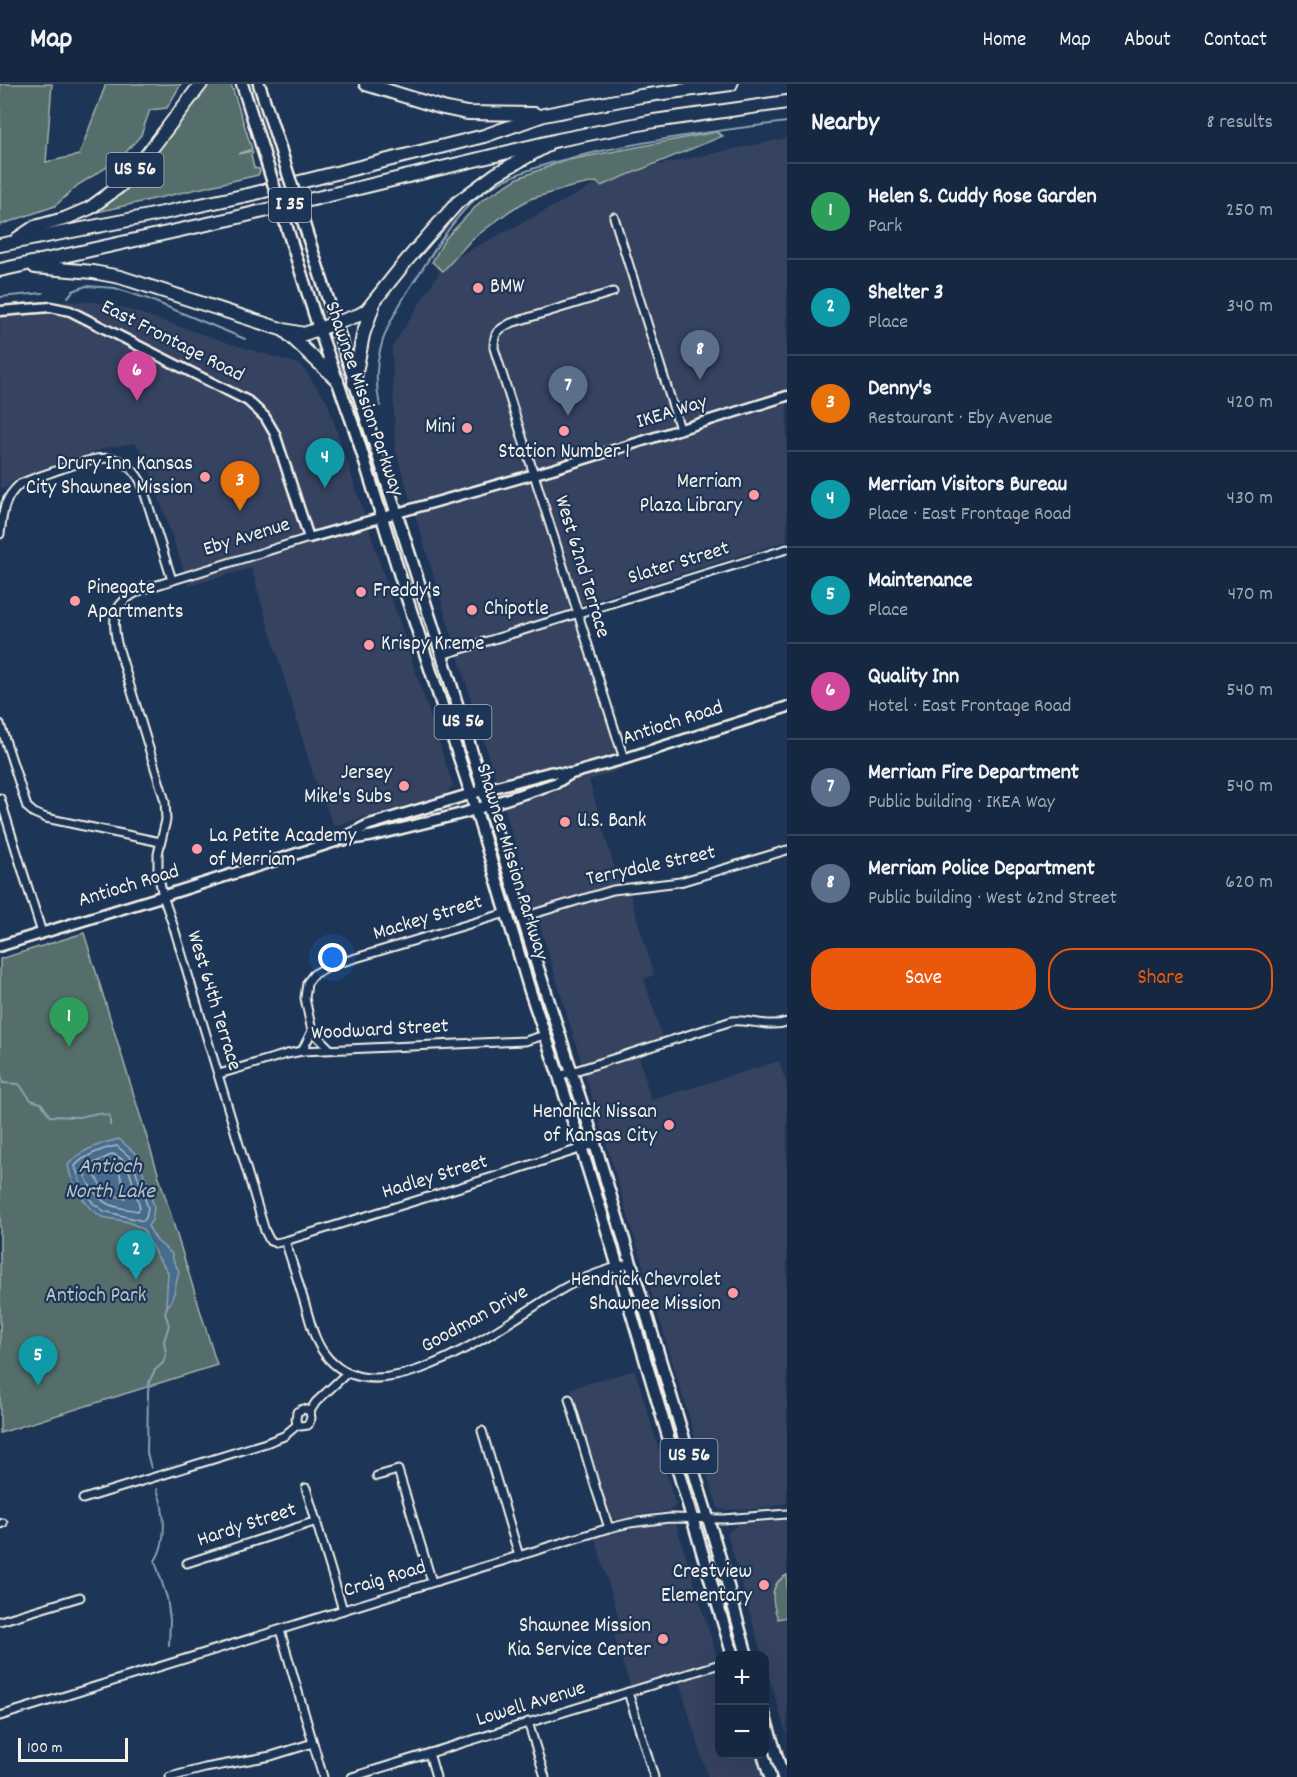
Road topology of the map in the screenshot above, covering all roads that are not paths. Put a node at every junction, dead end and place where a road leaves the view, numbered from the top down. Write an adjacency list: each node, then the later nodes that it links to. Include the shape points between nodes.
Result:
1 (242, 84): 17 (highway, Shawnee Mission Parkway, bridge)
2 (260, 84): 16 (highway, Shawnee Mission Parkway / US 56, bridge)
3 (366, 84): 7 (highway, via 467,113)
4 (731, 84): 7 (highway, I 35)
5 (198, 87): 10 (highway, US 56, via 120,186 90,208 35,227)
6 (787, 102): 8 (highway, I 35, via 654,121)
7 (544, 115): 10 (highway, I 35, via 484,136 252,194)
8 (558, 140): 11 (highway, I 35); 14 (highway, via 496,174 458,202)
9 (614, 218): 22 (street)
10 (6, 244)
11 (22, 266): 12 (highway, I 35); 18 (highway, US 56, via 120,277)
12 (0, 270)
13 (613, 292): 23 (street, West 62nd Terrace, via 511,323 494,338)
14 (375, 300): 16 (highway, via 359,315); 20 (highway, via 363,335)
15 (0, 311): 27 (street, East Frontage Road, via 70,311 248,401 265,417 275,434)
16 (335, 324): 17 (highway); 20 (highway, Shawnee Mission Parkway / US 56)
17 (319, 329): 18 (highway, via 303,334); 19 (highway, Shawnee Mission Parkway)
18 (284, 330): 19 (highway, US 56)
19 (337, 380): 25 (highway, Shawnee Mission Parkway / US 56)
20 (354, 383): 24 (highway, Shawnee Mission Parkway / US 56)
21 (787, 396): 22 (street, IKEA Way)
22 (680, 429): 23 (street, IKEA Way)
23 (535, 474): 24 (street, IKEA Way); 31 (street, West 62nd Terrace)
24 (396, 514): 25 (street, Eby Avenue); 33 (highway, Shawnee Mission Parkway / US 56)
25 (382, 518): 27 (street, Eby Avenue); 32 (highway, Shawnee Mission Parkway / US 56)
26 (0, 534): 29 (street, via 5,503 20,484 95,458 114,459 133,470 141,482)
27 (309, 538): 29 (street, Eby Avenue)
28 (787, 549): 31 (street, Slater Street)
29 (172, 580): 30 (street, Eby Avenue, via 126,597)
30 (117, 610): 44 (street, West 64th Terrace, via 113,621 117,643 165,801 166,820)
31 (578, 612): 33 (street, Slater Street); 36 (street, West 62nd Terrace)
32 (412, 614): 33 (highway, via 435,651); 39 (highway, Shawnee Mission Parkway / US 56)
33 (442, 655): 38 (highway, Shawnee Mission Parkway / US 56)
34 (787, 707): 36 (main road, Antioch Road)
35 (0, 724): 44 (street, via 27,807 34,813)
36 (624, 759): 37 (main road, Antioch Road)
37 (570, 774): 38 (main road, Antioch Road, via 552,772); 41 (main road, Antioch Road, via 556,783)
38 (484, 790): 39 (main road, Antioch Road); 41 (highway, Shawnee Mission Parkway / US 56)
39 (471, 794): 42 (highway, Shawnee Mission Parkway / US 56); 43 (main road, Antioch Road, via 368,825)
40 (0, 798): 49 (street)
41 (489, 805): 42 (main road, Antioch Road); 48 (highway, Shawnee Mission Parkway / US 56)
42 (476, 809): 43 (main road, Antioch Road); 47 (highway, Shawnee Mission Parkway / US 56)
43 (337, 841): 46 (main road, Antioch Road)
44 (160, 842): 46 (street, West 64th Terrace, via 158,873)
45 (787, 850): 48 (street, Terrydale Street, via 680,882 613,890)
46 (163, 896): 49 (main road, Antioch Road); 57 (street, West 64th Terrace)
47 (507, 912): 52 (street, Mackey Street, via 320,970 307,983 305,998); 53 (highway, Shawnee Mission Parkway / US 56)
48 (523, 917): 56 (highway, Shawnee Mission Parkway / US 56)
49 (42, 933): 50 (main road, Antioch Road)
50 (0, 946)
51 (787, 1022): 56 (street, via 770,1025 732,1021)
52 (312, 1030): 54 (street); 55 (street)
53 (545, 1035): 54 (street, Woodward Street, via 525,1041); 58 (highway, Shawnee Mission Parkway / US 56)
54 (330, 1049): 55 (street, Woodward Street)
55 (302, 1051): 57 (street, Woodward Street)
56 (572, 1072): 58 (street); 59 (highway, Shawnee Mission Parkway / US 56)
57 (219, 1074): 61 (street, West 64th Terrace, via 265,1231 270,1241)
58 (559, 1076): 60 (highway, Shawnee Mission Parkway / US 56)
59 (595, 1144): 60 (street, Hadley Street); 62 (highway, Shawnee Mission Parkway / US 56)
60 (582, 1149): 61 (street, Hadley Street); 63 (highway, Shawnee Mission Parkway / US 56)
61 (285, 1241): 64 (street, via 318,1344 328,1359)
62 (631, 1263): 63 (street, Goodman Drive); 74 (highway, Shawnee Mission Parkway / US 56)
63 (618, 1267): 64 (street, Goodman Drive, via 567,1287 467,1348 426,1367 378,1379); 73 (highway, Shawnee Mission Parkway / US 56)
64 (347, 1373): 66 (street)
65 (568, 1399): 76 (street)
66 (310, 1411): 67 (street, via 308,1425); 67 (street, via 297,1412)
67 (297, 1425): 71 (street, via 266,1443)
68 (482, 1431): 77 (street)
69 (377, 1476): 79 (street, via 398,1470)
70 (306, 1488): 75 (street)
71 (83, 1499)
72 (787, 1514): 74 (street, Craig Road)
73 (692, 1517): 74 (street, Craig Road); 76 (street, Craig Road); 84 (highway, Shawnee Mission Parkway / US 56)
74 (707, 1519): 85 (highway, Shawnee Mission Parkway / US 56)
75 (316, 1521): 78 (street, Hardy Street); 81 (street)
76 (609, 1528): 77 (street, Craig Road)
77 (519, 1556): 79 (street, Craig Road)
78 (188, 1563)
79 (432, 1582): 81 (street, Craig Road)
80 (80, 1597): 82 (street)
81 (343, 1610): 83 (street, Craig Road)
82 (0, 1622)
83 (280, 1630): 88 (street, Craig Road); 91 (street)
84 (732, 1651)
85 (746, 1651)
86 (715, 1666): 87 (street, Lowell Avenue)
87 (628, 1692): 89 (street, Lowell Avenue); 99 (street)
88 (0, 1716)
89 (528, 1722): 92 (street, Lowell Avenue); 98 (street)
90 (769, 1728): 101 (highway)
91 (313, 1743): 94 (street); 95 (street)
92 (429, 1753): 96 (street, Lowell Avenue); 97 (street)
93 (765, 1759): 100 (highway)
94 (170, 1777)
95 (323, 1777)
96 (352, 1777)
97 (436, 1777)
98 (545, 1777)
99 (654, 1777)
100 (770, 1777)
101 (783, 1777)

